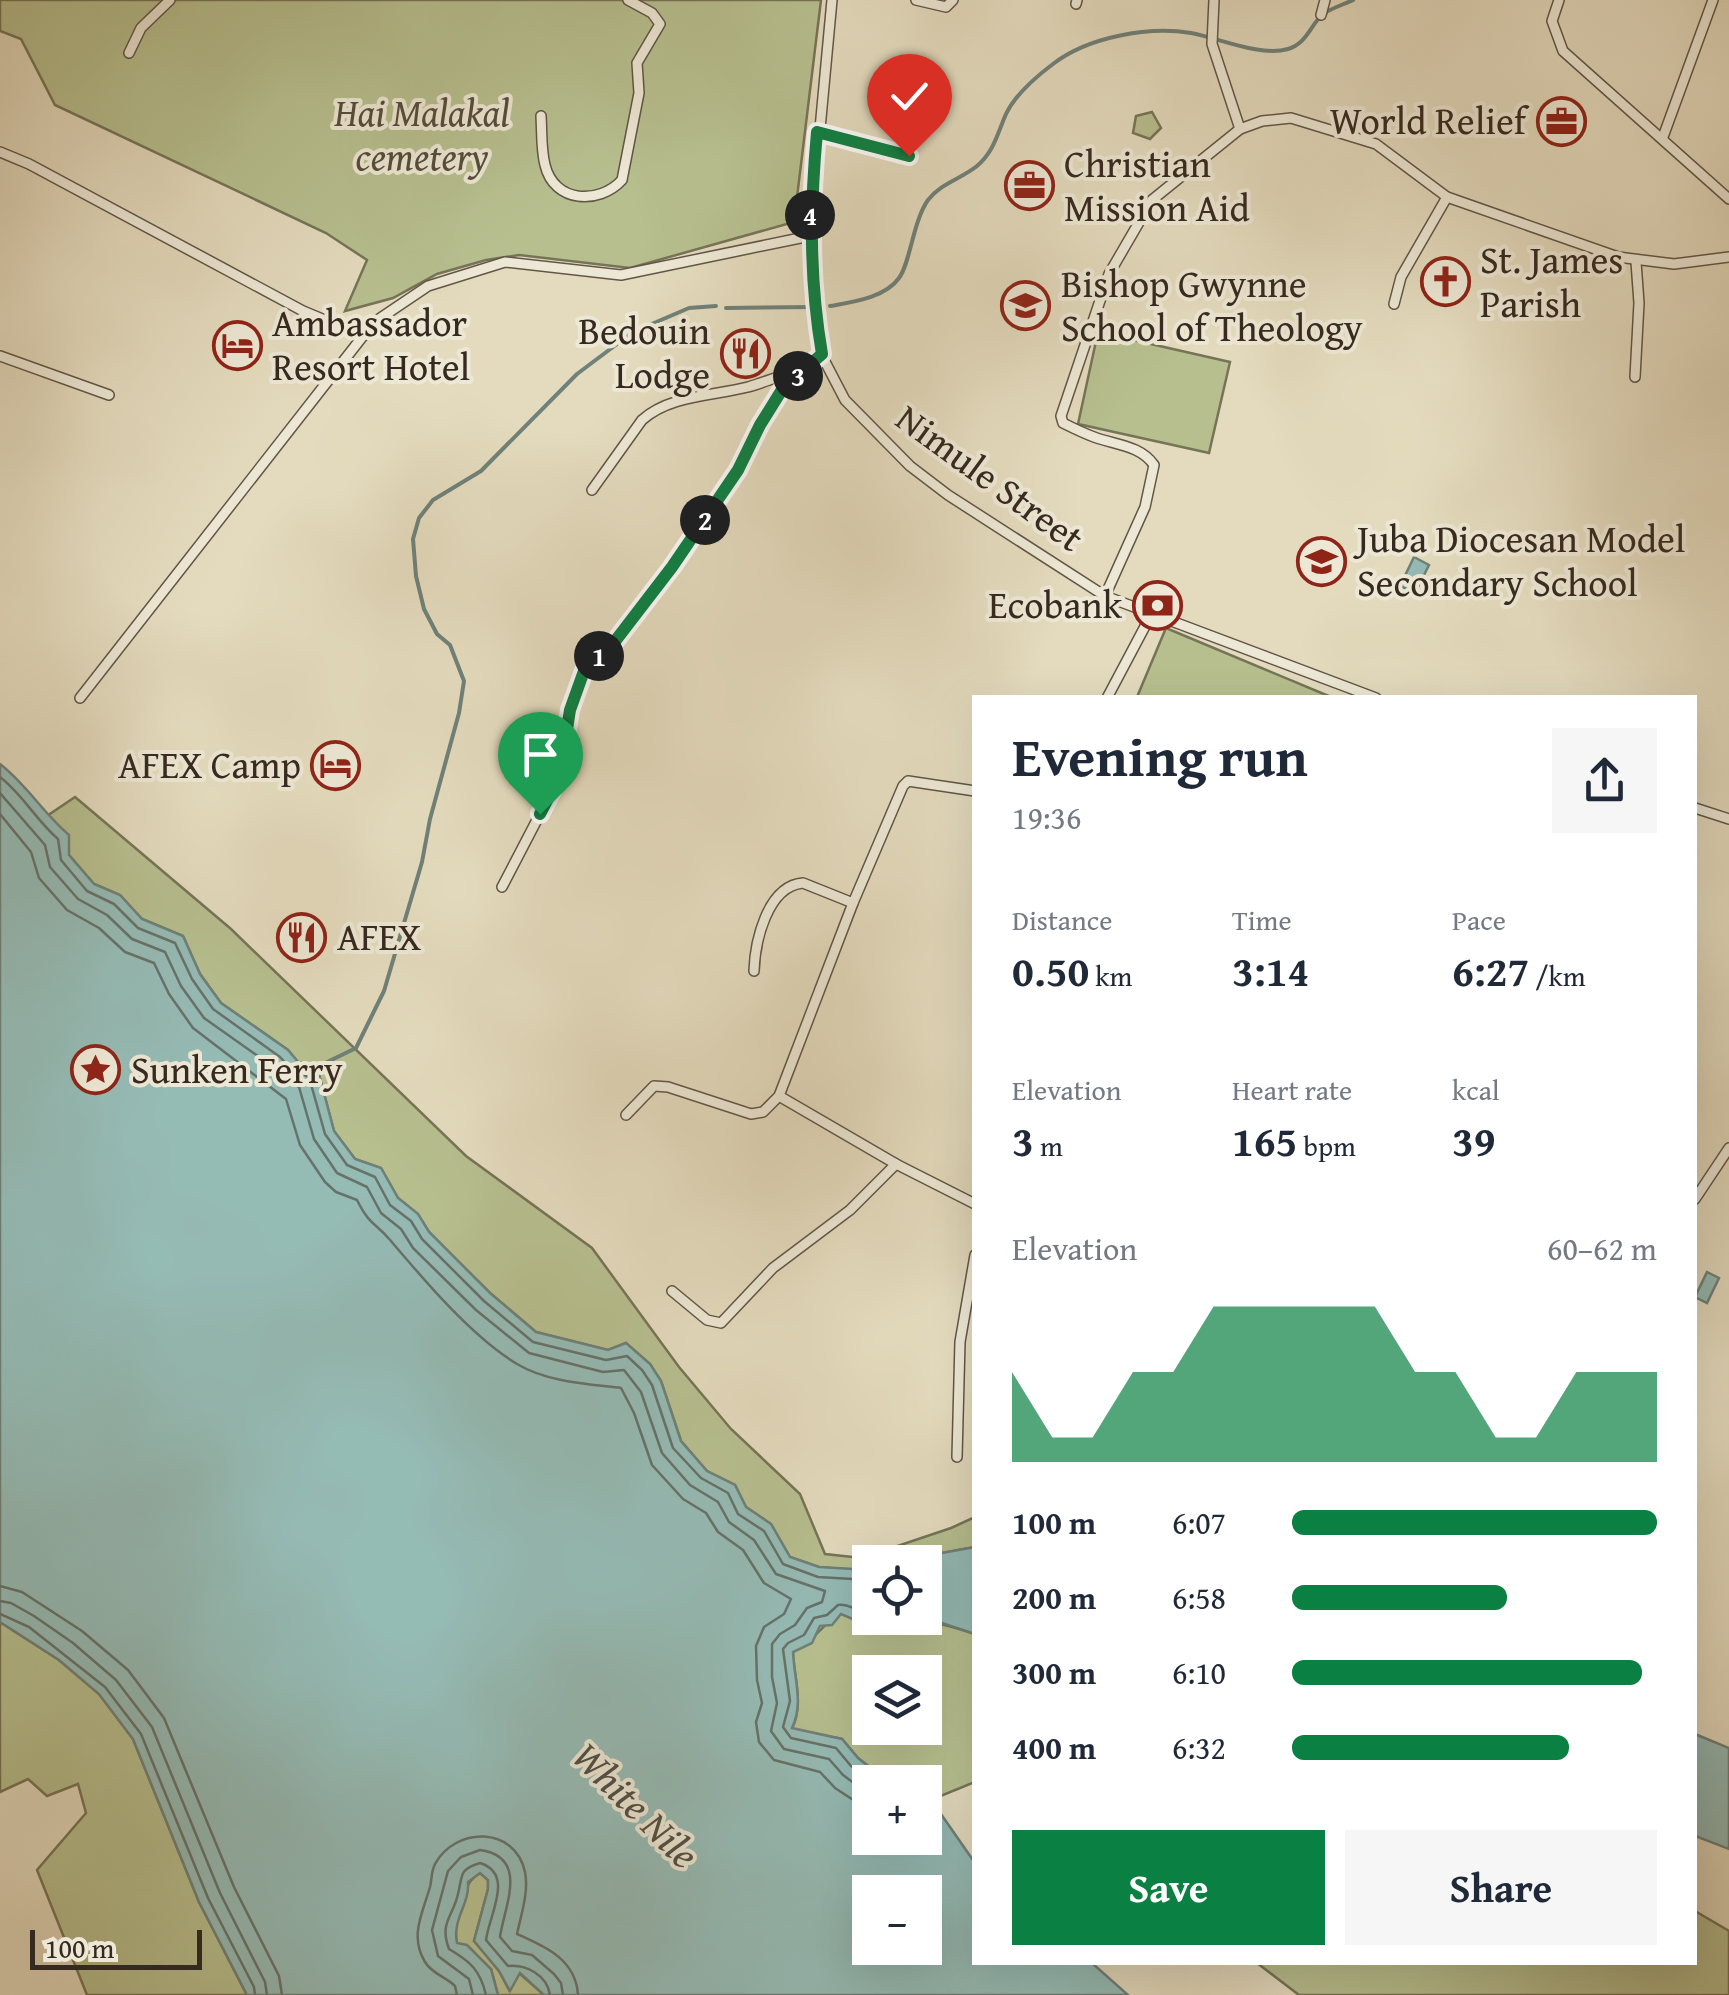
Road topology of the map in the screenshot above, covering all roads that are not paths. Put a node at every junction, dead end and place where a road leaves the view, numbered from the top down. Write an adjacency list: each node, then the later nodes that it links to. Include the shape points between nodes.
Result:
1 (170, 0): 11 (street, via 140,28)
2 (628, 0): 12 (street, via 660,24 638,64 622,180 586,198 560,188 545,165)
3 (832, 0): 14 (street, Nimule Street)
4 (916, 0): 5 (street, via 946,7)
5 (953, 0)
6 (1214, 0): 13 (street, via 1212,44)
7 (1325, 0): 10 (street)
8 (1559, 0): 15 (street, via 1552,22 1563,52)
9 (1713, 0): 15 (street)
10 (1321, 15)
11 (128, 53)
12 (541, 116)
13 (1240, 129): 18 (street, via 1291,118 1356,137 1376,144); 31 (street, via 1152,200 1124,244 1061,416 1063,423 1128,446 1154,465 1145,508)
14 (817, 132): 17 (street); 20 (street, Nimule Street)
15 (1663, 137): 19 (street)
16 (0, 152): 24 (street)
17 (909, 156)
18 (1447, 196): 22 (street); 23 (street, via 1401,277)
19 (1729, 199)
20 (810, 236): 24 (street, via 621,276 506,262 428,286); 25 (street, Nimule Street)
21 (1729, 257): 22 (street)
22 (1636, 262): 28 (street)
23 (1394, 304)
24 (363, 336): 35 (street)
25 (822, 354): 27 (street); 31 (street, Nimule Street, via 846,400 910,466)
26 (0, 356): 29 (street)
27 (804, 370): 30 (street, via 651,412); 39 (street, via 783,388 672,567 584,671 552,791)
28 (1635, 378)
29 (109, 395)
30 (592, 490)
31 (1105, 596): 32 (street, Nimule Street)
32 (1151, 615): 33 (street); 34 (street, Nimule Street)
33 (1109, 695)
34 (1368, 695)
35 (80, 698)
36 (972, 790): 40 (street, via 908,781)
37 (1697, 809): 38 (street)
38 (1729, 820)
39 (502, 886)
40 (852, 903): 41 (street, via 803,883 786,889 762,926); 42 (street)
41 (754, 971)
42 (778, 1096): 43 (street, via 752,1114 660,1086 647,1090); 45 (street)
43 (626, 1115)
44 (1729, 1148): 46 (street)
45 (896, 1164): 47 (street); 49 (street, via 850,1210 773,1268 720,1323)
46 (1697, 1196)
47 (972, 1202)
48 (972, 1272): 50 (street, via 960,1342)
49 (672, 1290)
50 (957, 1457)

